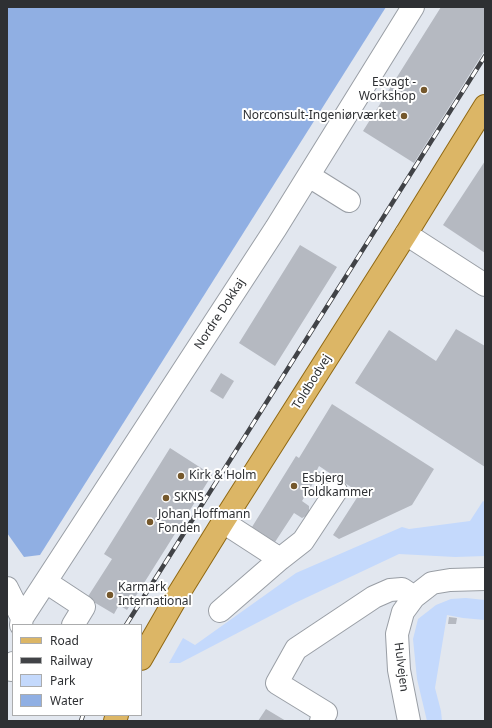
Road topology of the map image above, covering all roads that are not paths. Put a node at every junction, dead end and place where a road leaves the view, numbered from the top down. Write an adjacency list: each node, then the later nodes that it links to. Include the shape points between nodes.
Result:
1 (413, 7): 3 (street, Nordre Dokkaj)
2 (485, 106): 5 (main road, Toldbodvej)
3 (309, 176): 4 (street); 11 (street, Nordre Dokkaj)
4 (349, 202)
5 (406, 234): 6 (street); 8 (main road, Toldbodvej)
6 (485, 285)
7 (336, 491): 9 (street, via 303,541)
8 (223, 522): 9 (street); 17 (main road, Toldbodvej)
9 (280, 559): 14 (street)
10 (485, 579): 13 (street, Hulvejen, via 432,583)
11 (46, 582): 15 (street, Nordre Dokkaj); 16 (street, via 84,607)
12 (7, 588): 15 (street)
13 (414, 597): 18 (street, via 402,589 379,594 296,648 277,683 326,713); 19 (street, Hulvejen, via 403,612 397,634 399,670)
14 (220, 611)
15 (22, 622)
16 (74, 624)
17 (142, 658)
18 (321, 721)
19 (409, 721)

